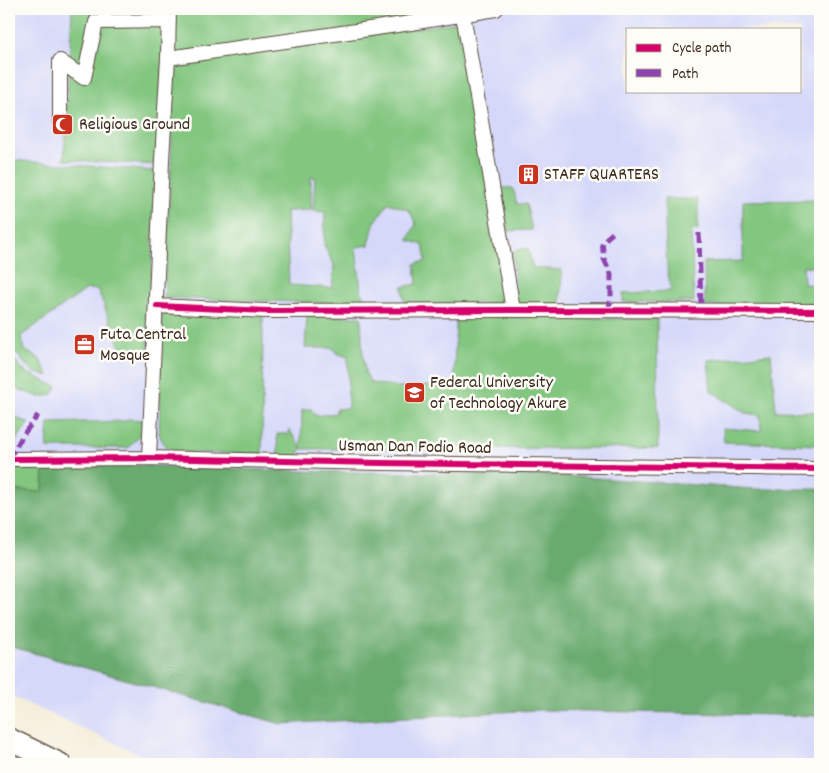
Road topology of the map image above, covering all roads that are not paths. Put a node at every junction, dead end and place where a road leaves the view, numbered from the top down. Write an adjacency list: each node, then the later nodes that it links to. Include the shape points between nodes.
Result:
1 (496, 9): 2 (street)
2 (463, 14): 4 (street); 7 (street)
3 (169, 15): 4 (street); 5 (street, via 96,22 84,78 60,61)
4 (168, 58): 6 (street)
5 (60, 123)
6 (157, 306): 7 (street, via 267,311); 9 (street)
7 (513, 310): 8 (street)
8 (820, 311)
9 (149, 458): 10 (street, Usman Dan Fodio Road); 11 (street, Usman Dan Fodio Road)
10 (9, 459)
11 (820, 469)
12 (9, 739): 13 (highway)
13 (38, 759): 14 (highway)
14 (60, 764)

